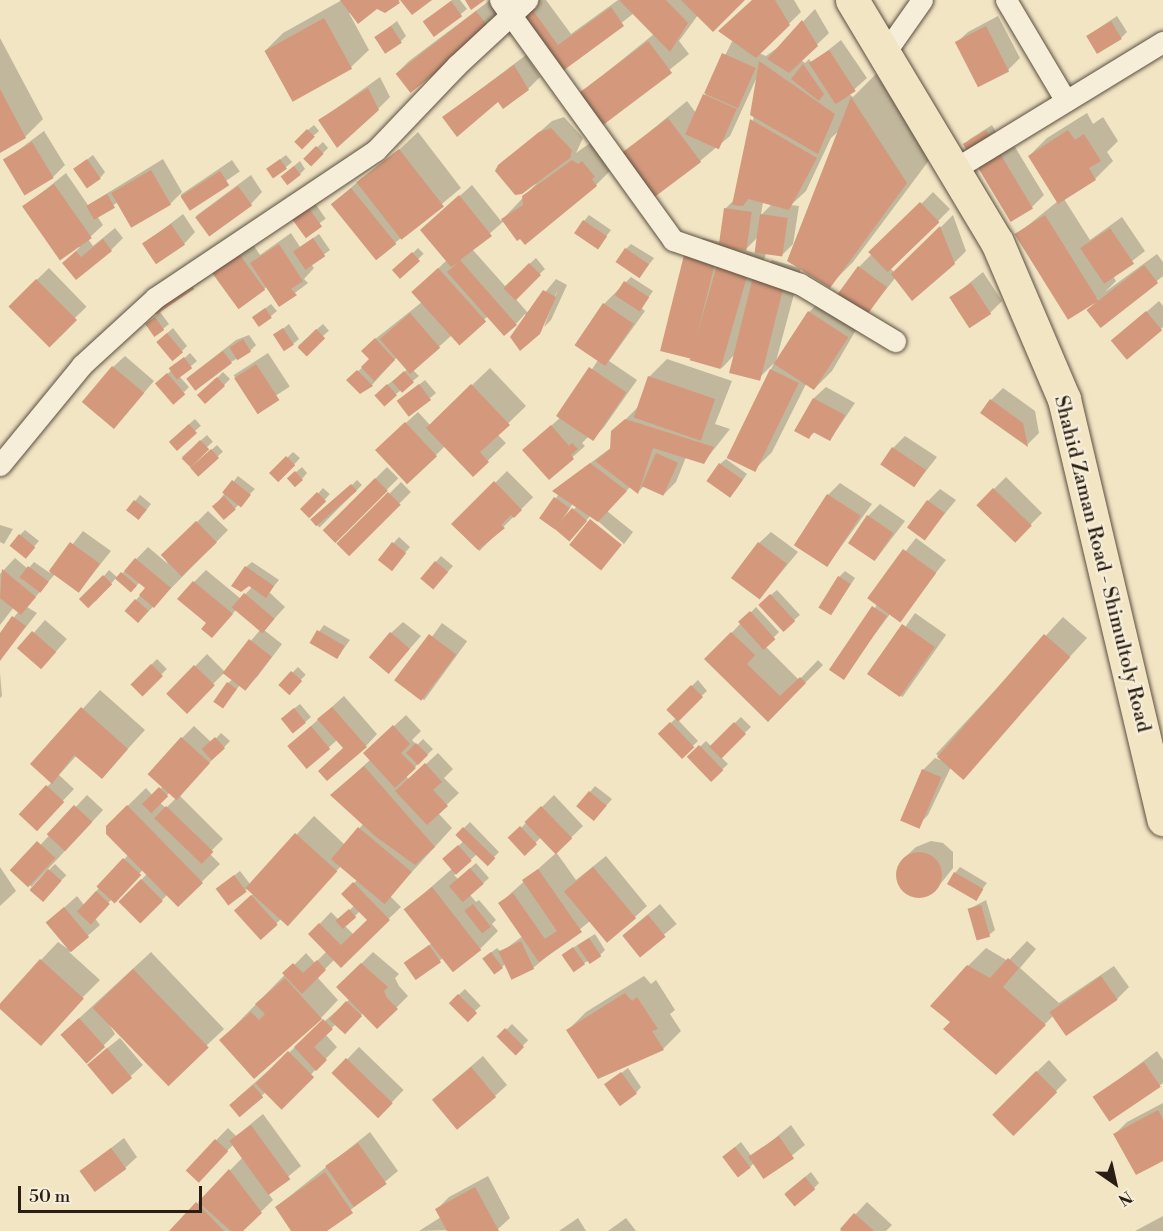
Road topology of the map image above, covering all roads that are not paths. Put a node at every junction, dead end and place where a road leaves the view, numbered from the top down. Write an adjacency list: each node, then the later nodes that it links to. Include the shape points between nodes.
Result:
1 (852, 0): 6 (main road, Shahid Zaman Road - Shimultoly Road)
2 (922, 0): 6 (street)
3 (1006, 0): 7 (street)
4 (513, 5): 9 (street, via 674,240 800,284); 10 (street, via 376,150 154,298 82,365)
5 (1163, 42): 7 (street)
6 (884, 54): 8 (main road, Shahid Zaman Road - Shimultoly Road)
7 (1066, 101): 8 (street)
8 (953, 170): 11 (main road, Shahid Zaman Road - Shimultoly Road, via 997,242 1064,399)
9 (895, 341)
10 (0, 465)
11 (1163, 819)

